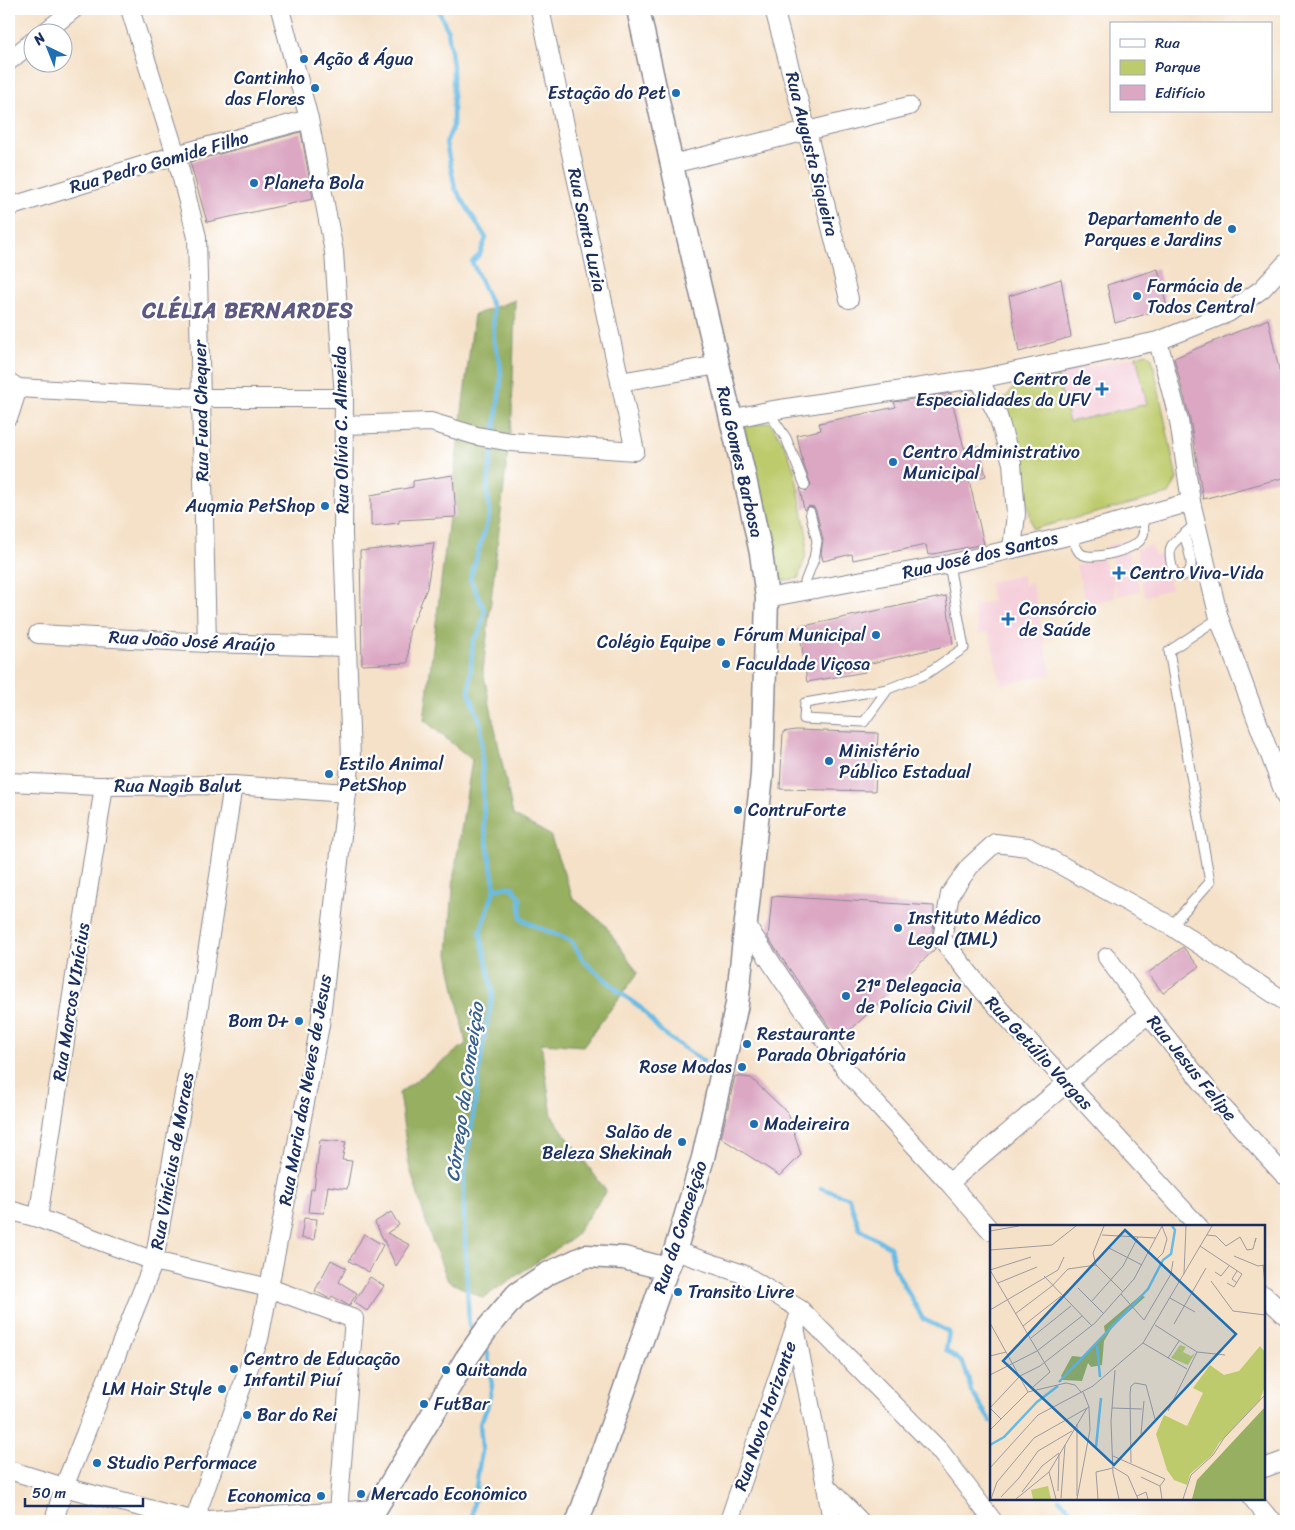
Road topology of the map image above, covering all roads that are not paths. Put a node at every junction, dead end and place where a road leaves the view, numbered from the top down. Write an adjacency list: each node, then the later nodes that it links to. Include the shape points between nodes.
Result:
1 (130, 9): 13 (street, Rua Fuad Chequer)
2 (280, 9): 11 (street, Rua Olívia C. Almeida)
3 (540, 9): 21 (street, Rua Santa Luzia)
4 (638, 9): 14 (street, Rua Gomes Barbosa)
5 (774, 9): 12 (street, Rua Augusta Siqueira)
6 (63, 12): 7 (street)
7 (54, 22)
8 (22, 50): 9 (street)
9 (9, 61)
10 (909, 106): 12 (street)
11 (309, 119): 13 (street, Rua Pedro Gomide Filho); 24 (street, Rua Olívia C. Almeida, via 334,252)
12 (807, 131): 14 (street); 17 (street, Rua Augusta Siqueira)
13 (176, 156): 15 (street, Rua Pedro Gomide Filho); 23 (street, Rua Fuad Chequer, via 197,236)
14 (672, 164): 19 (street, Rua Gomes Barbosa)
15 (9, 206)
16 (1286, 264): 18 (street, via 1262,289 1228,313)
17 (848, 299)
18 (1158, 341): 20 (street); 30 (street, via 1179,421)
19 (718, 365): 21 (street); 27 (street, Rua Gomes Barbosa)
20 (979, 379): 25 (street); 34 (street, via 998,416 1012,463 1016,514)
21 (620, 382): 28 (street, Rua Santa Luzia, via 635,451 511,442 431,422)
22 (13, 385): 23 (street); 26 (street)
23 (201, 398): 24 (street); 40 (street, Rua Fuad Chequer)
24 (344, 398): 28 (street, Rua Olívia C. Almeida)
25 (768, 411): 27 (street); 29 (lane, via 786,438)
26 (9, 416)
27 (731, 419): 37 (street, Rua Gomes Barbosa, via 761,553)
28 (344, 425): 41 (street, Rua Olívia C. Almeida)
29 (804, 485)
30 (1191, 502): 32 (street, Rua José dos Santos); 38 (street, via 1190,529)
31 (810, 512): 36 (lane, via 817,541 814,559)
32 (1142, 516): 33 (street, Rua José dos Santos); 33 (lane, via 1144,530 1135,546 1104,555 1089,557 1081,554)
33 (1072, 535): 34 (street, Rua José dos Santos)
34 (1012, 548): 35 (street, Rua José dos Santos)
35 (949, 564): 36 (street, Rua José dos Santos); 42 (lane, via 964,648 926,674)
36 (800, 593): 37 (street, Rua José dos Santos)
37 (767, 598): 48 (street, Rua Gomes Barbosa, via 762,775)
38 (1219, 618): 47 (street); 49 (lane, via 1169,651 1210,882)
39 (38, 634): 40 (street, Rua João José Araújo)
40 (207, 643): 41 (street, Rua João José Araújo)
41 (347, 647): 46 (street, Rua Maria das Neves de Jesus, via 351,758)
42 (888, 689): 42 (lane, via 805,703 804,719 864,722)
43 (9, 782): 44 (street, Rua Nagib Balut)
44 (104, 786): 45 (street, Rua Nagib Balut); 57 (street, Rua Marcos VInícius)
45 (233, 786): 46 (street, Rua Nagib Balut); 61 (street, Rua Vinícius de Moraes, via 196,1032)
46 (347, 793): 62 (street, Rua Maria das Neves de Jesus, via 320,1025)
47 (1286, 798)
48 (745, 923): 55 (street, via 849,1074); 60 (street, Rua da Conceição, via 737,1004 703,1158)
49 (1171, 926): 51 (street, Rua Getúlio Vargas); 53 (street, Rua Getúlio Vargas, via 1028,847 995,843 970,866 950,894 942,939 983,991)
50 (1107, 957): 52 (street, Rua Jesus Felipe)
51 (1283, 1000)
52 (1148, 1014): 53 (street); 54 (street, Rua Jesus Felipe, via 1216,1100)
53 (1067, 1082): 55 (street); 58 (street, Rua Getúlio Vargas)
54 (1284, 1175)
55 (949, 1183): 59 (street)
56 (9, 1210): 57 (street)
57 (38, 1218): 61 (street)
58 (1197, 1225)
59 (990, 1230)
60 (671, 1260): 64 (street, via 743,1274); 74 (street, via 586,1256 548,1274 517,1294 466,1359); 77 (street, Rua da Conceição)
61 (154, 1262): 62 (street); 71 (street, Rua Vinícius de Moraes)
62 (269, 1288): 73 (street, via 354,1319); 76 (street, Rua Maria das Neves de Jesus, via 259,1339)
63 (1265, 1296): 65 (street)
64 (801, 1310): 66 (street, Rua Novo Horizonte); 81 (street, via 940,1451)
65 (1286, 1316)
66 (795, 1327): 70 (street); 78 (street, Rua Novo Horizonte)
67 (1286, 1460): 68 (street)
68 (1265, 1468)
69 (9, 1470): 71 (street)
70 (826, 1486): 79 (street); 80 (street)
71 (64, 1487): 75 (street, Rua Vinícius de Moraes); 76 (street)
72 (1253, 1500): 82 (street)
73 (338, 1511): 74 (street); 76 (street)
74 (372, 1515)
75 (54, 1521)
76 (194, 1521)
77 (578, 1521)
78 (728, 1521)
79 (832, 1521)
80 (860, 1521)
81 (993, 1521)
82 (1273, 1521)

